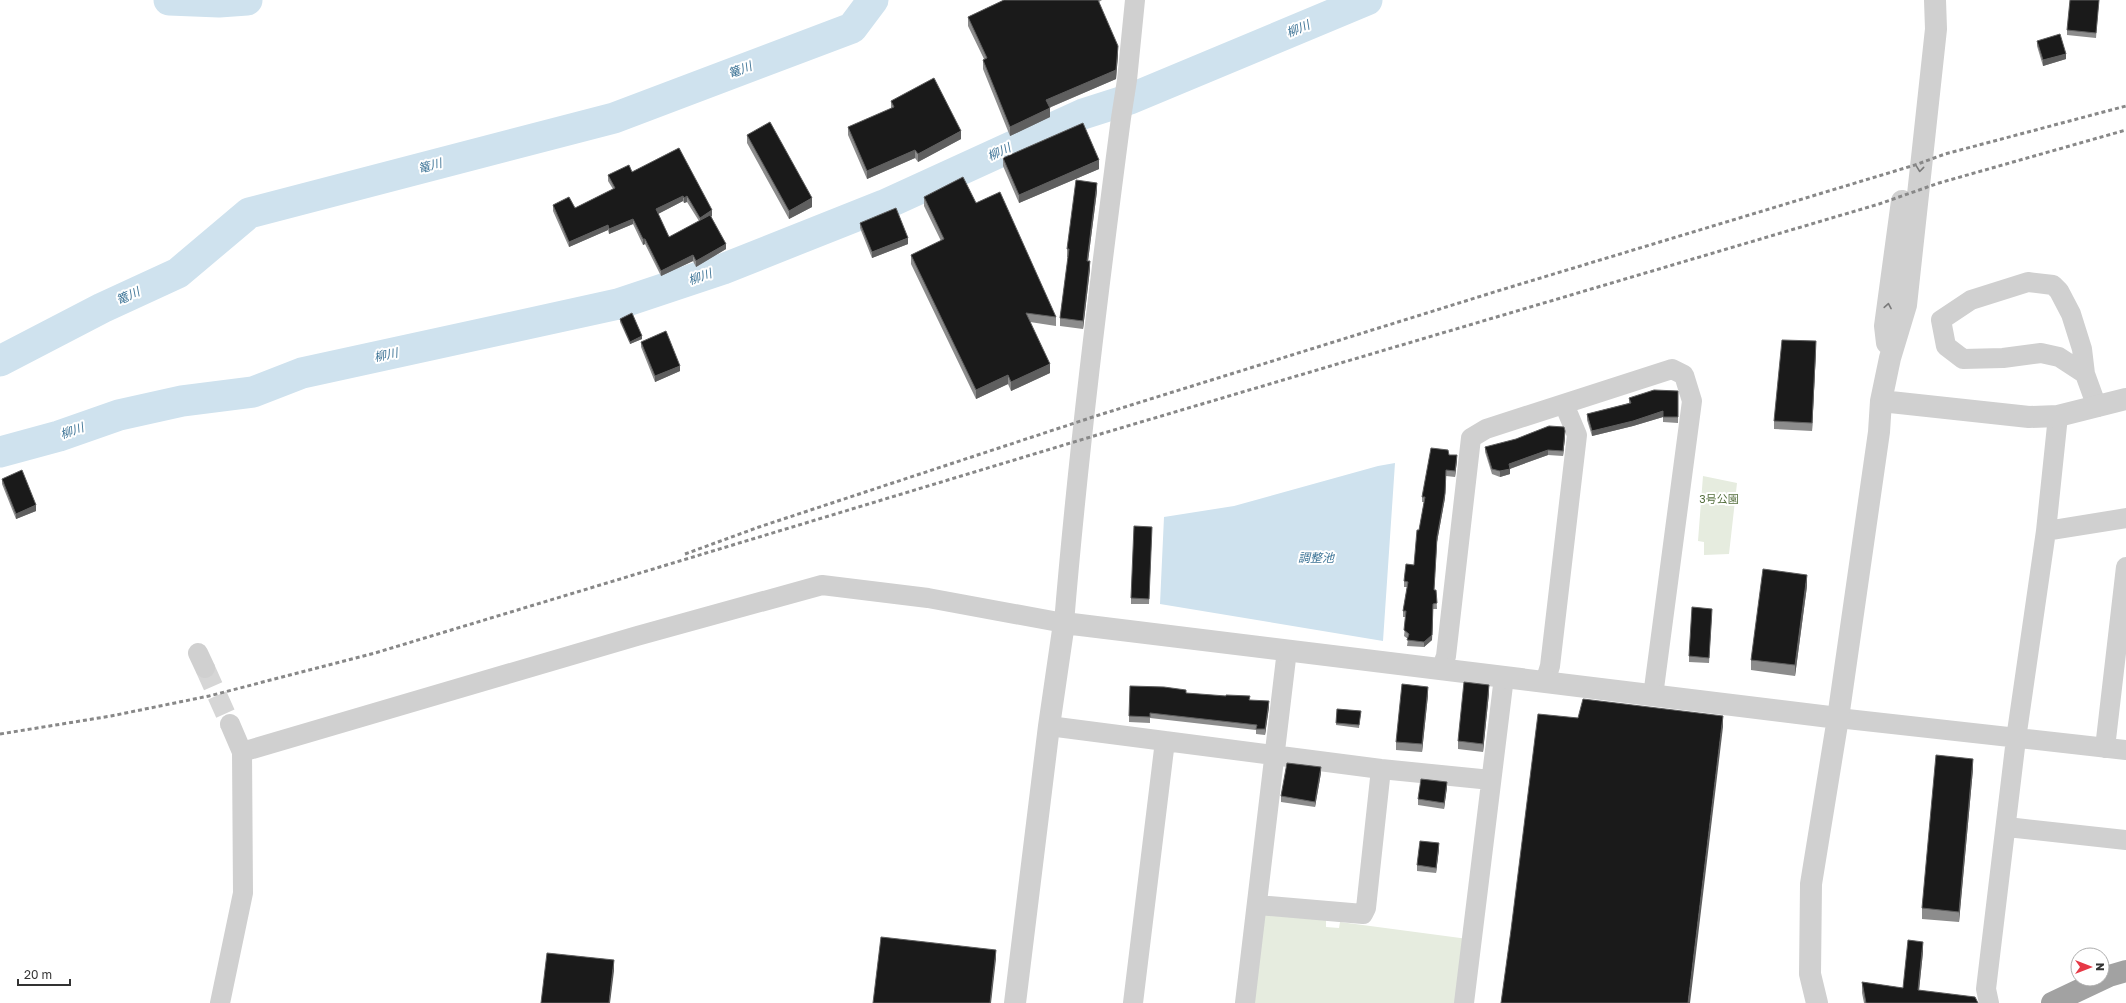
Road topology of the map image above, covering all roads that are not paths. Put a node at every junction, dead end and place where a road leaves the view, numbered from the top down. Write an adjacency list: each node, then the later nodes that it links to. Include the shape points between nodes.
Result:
1 (1135, 0): 12 (street, via 1075,491)
2 (1934, 3): 5 (street, via 1936,29 1906,304 1890,358)
3 (2085, 374): 3 (street, via 2059,357 2041,353 2003,358 1963,359 1946,346 1941,320 1971,300 1985,295 2028,282 2053,285 2071,314 2082,349); 7 (street)
4 (2126, 399): 7 (street)
5 (1881, 401): 8 (street, via 2002,415); 18 (street, via 1879,432)
6 (1564, 404): 14 (street, via 1486,429 1471,438 1446,656); 16 (street, via 1577,435 1550,666); 17 (street, via 1672,369 1684,375 1692,401)
7 (2097, 407): 8 (street)
8 (2058, 416): 10 (street)
9 (2126, 518): 10 (street)
10 (2046, 531): 21 (street)
11 (2126, 567): 23 (street)
12 (1064, 623): 13 (street); 20 (street); 25 (street, via 928,598 822,585 630,638)
13 (1287, 650): 14 (street); 26 (street)
14 (1441, 669): 15 (street)
15 (1504, 677): 16 (street); 28 (street)
16 (1545, 682): 17 (street)
17 (1652, 696): 18 (street)
18 (1838, 718): 21 (street); 38 (street, via 1811,884 1810,974)
19 (230, 724): 25 (street)
20 (1049, 726): 22 (street); 34 (street)
21 (2016, 738): 23 (street); 29 (street)
22 (1165, 741): 26 (street); 35 (street)
23 (2105, 748): 24 (street)
24 (2126, 750)
25 (242, 752): 33 (street, via 243,893)
26 (1274, 754): 27 (street); 31 (street)
27 (1381, 769): 28 (street); 31 (street, via 1366,908 1363,914)
28 (1491, 780): 37 (street)
29 (2007, 827): 30 (street); 39 (street, via 1986,990)
30 (2126, 840)
31 (1258, 905): 36 (street)
32 (2126, 971): 40 (highway, via 2109,976)
33 (220, 1003)
34 (1015, 1003)
35 (1132, 1003)
36 (1245, 1003)
37 (1464, 1003)
38 (1817, 1003)
39 (1989, 1003)
40 (2052, 1003)

